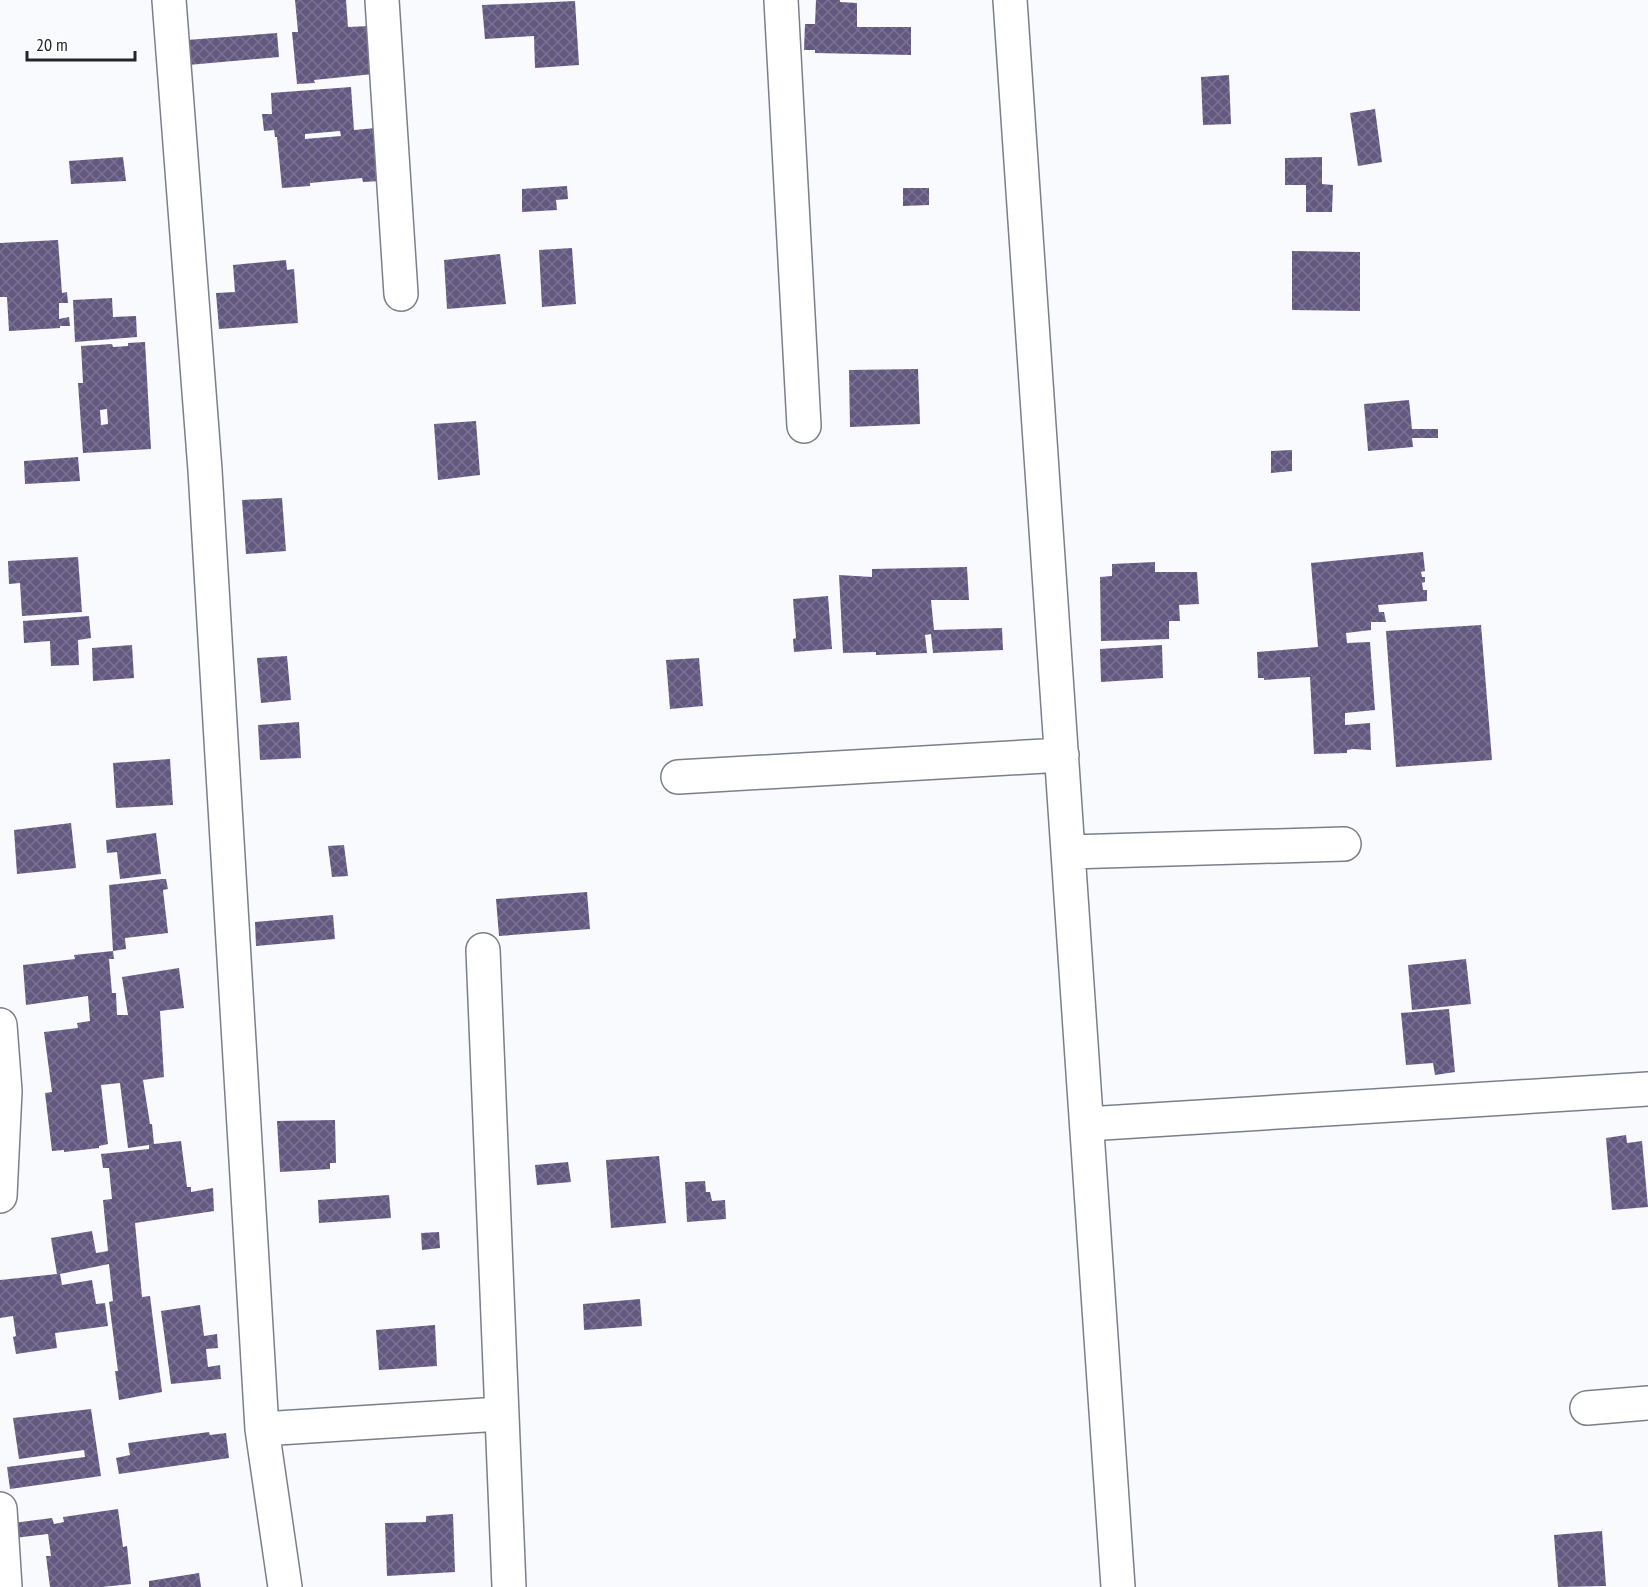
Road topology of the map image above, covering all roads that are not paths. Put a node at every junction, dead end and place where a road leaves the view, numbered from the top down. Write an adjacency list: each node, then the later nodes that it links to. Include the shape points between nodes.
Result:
1 (169, 0): 19 (street, via 205,470)
2 (382, 0): 5 (street)
3 (781, 0): 6 (street)
4 (1010, 0): 7 (street)
5 (401, 294)
6 (804, 426)
7 (1062, 755): 8 (street); 10 (street)
8 (678, 777)
9 (1344, 844): 10 (street)
10 (1069, 852): 14 (street)
11 (483, 950): 18 (street)
12 (0, 1025): 15 (street, via 5,1091)
13 (1648, 1089): 14 (street)
14 (1088, 1124): 24 (street)
15 (0, 1196)
16 (1648, 1403): 17 (street)
17 (1587, 1408)
18 (500, 1414): 19 (street); 23 (street)
19 (262, 1429): 22 (street)
20 (0, 1509): 21 (street)
21 (5, 1587)
22 (285, 1587)
23 (509, 1587)
24 (1119, 1587)

